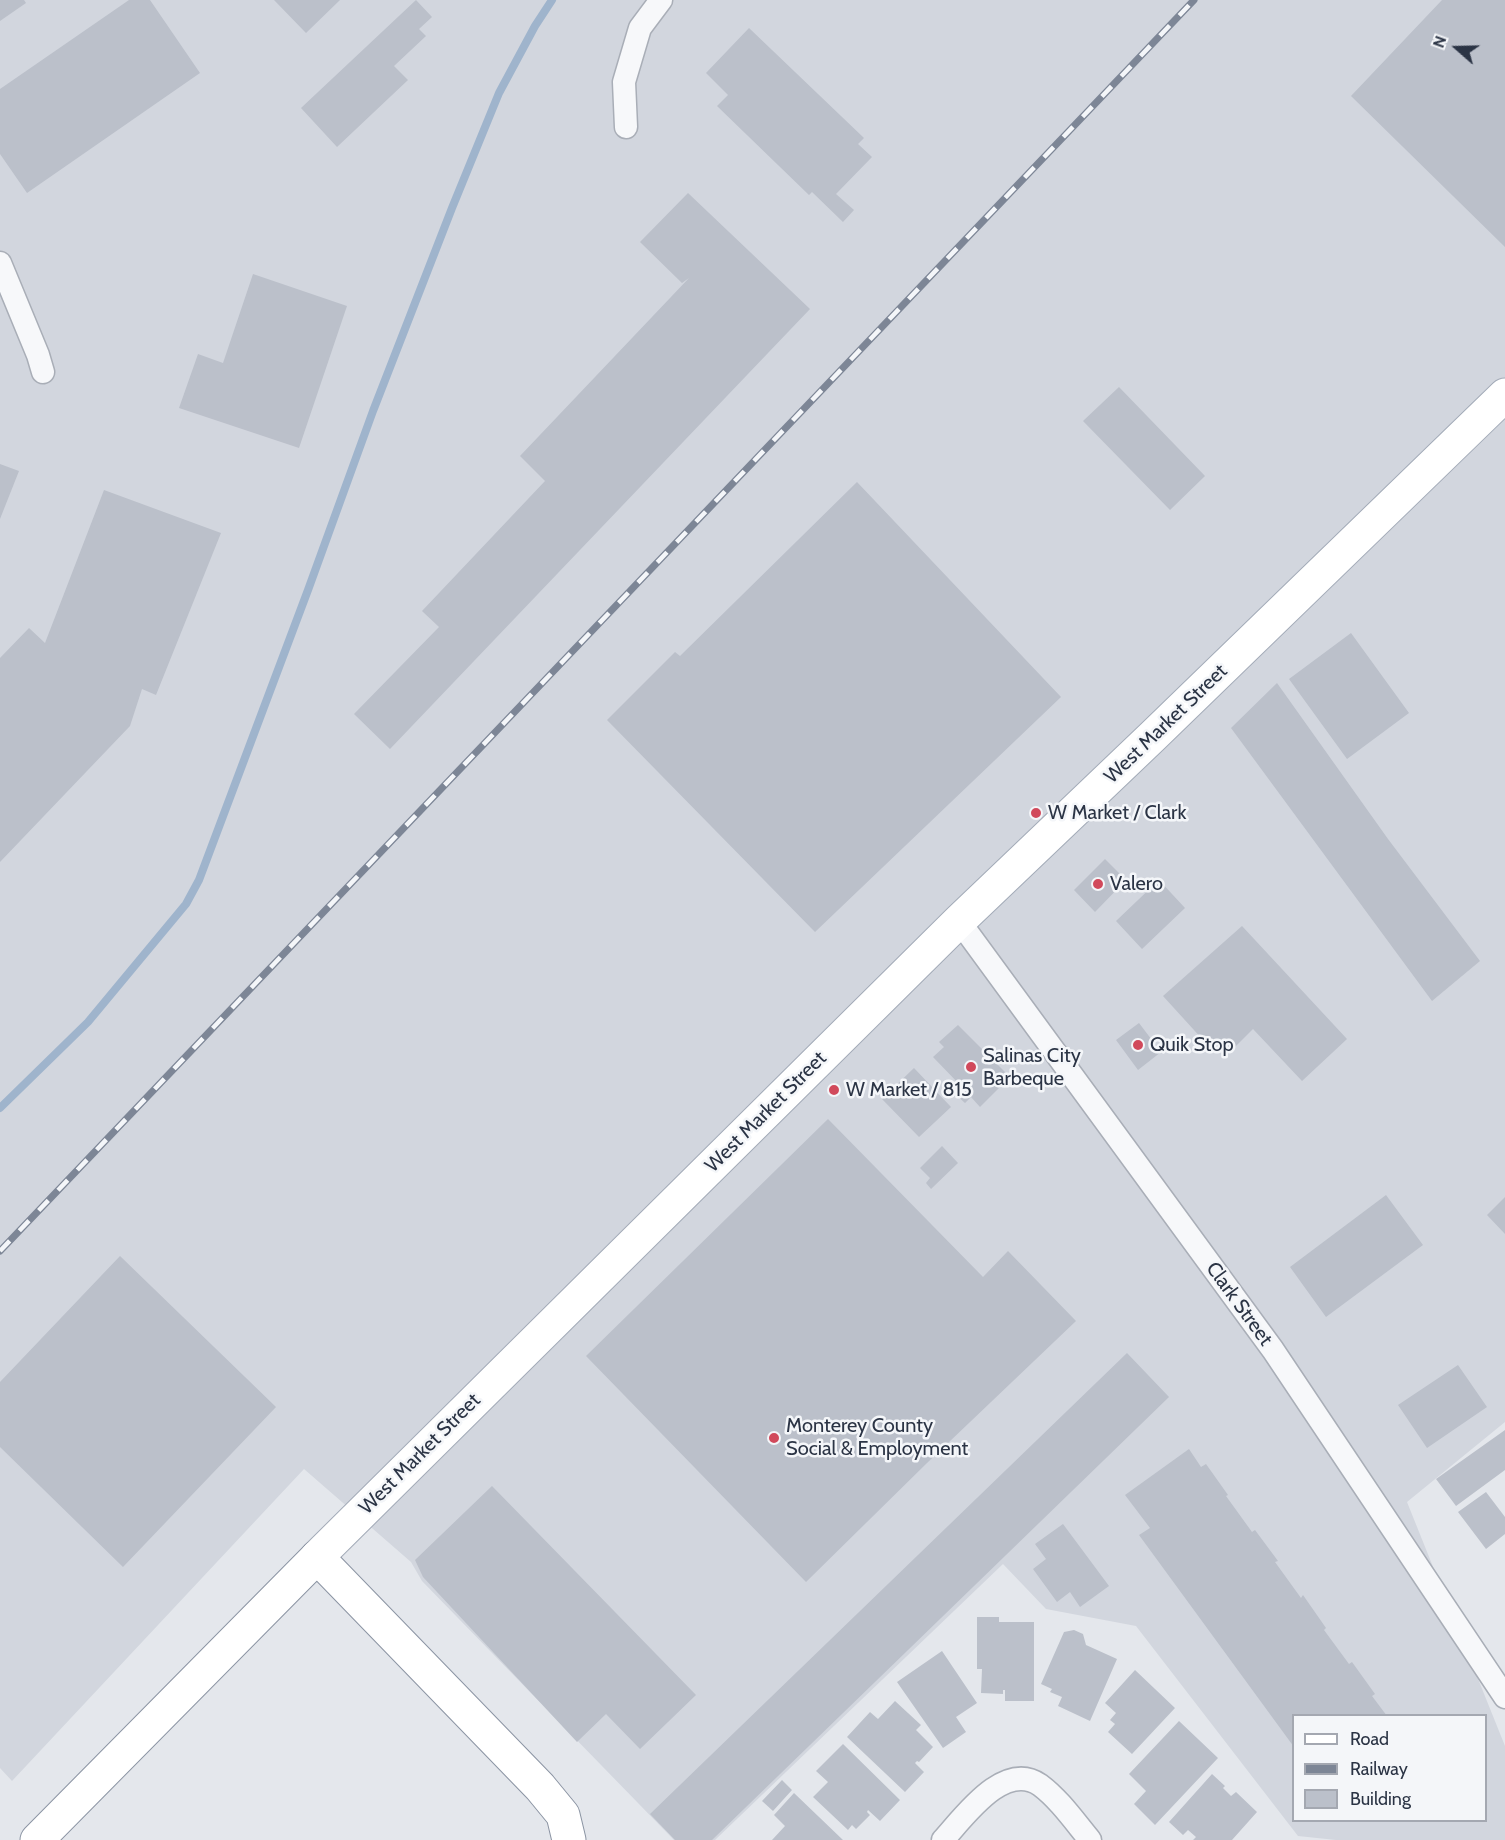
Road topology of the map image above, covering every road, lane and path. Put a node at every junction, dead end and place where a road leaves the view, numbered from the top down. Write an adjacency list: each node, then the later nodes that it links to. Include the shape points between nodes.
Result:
1 (662, 0): 2 (street, via 640,28 624,82)
2 (626, 127)
3 (0, 263): 4 (street)
4 (43, 372)
5 (1505, 395): 6 (main road, West Market Street)
6 (959, 921): 7 (main road, West Market Street); 8 (street, Clark Street, via 1273,1350)
7 (317, 1557): 9 (main road, via 540,1787); 10 (main road, West Market Street)
8 (1505, 1697)
9 (570, 1832)
10 (37, 1840)
11 (943, 1840): 12 (street, via 992,1789 1021,1779 1031,1780 1050,1794)
12 (1090, 1840)

